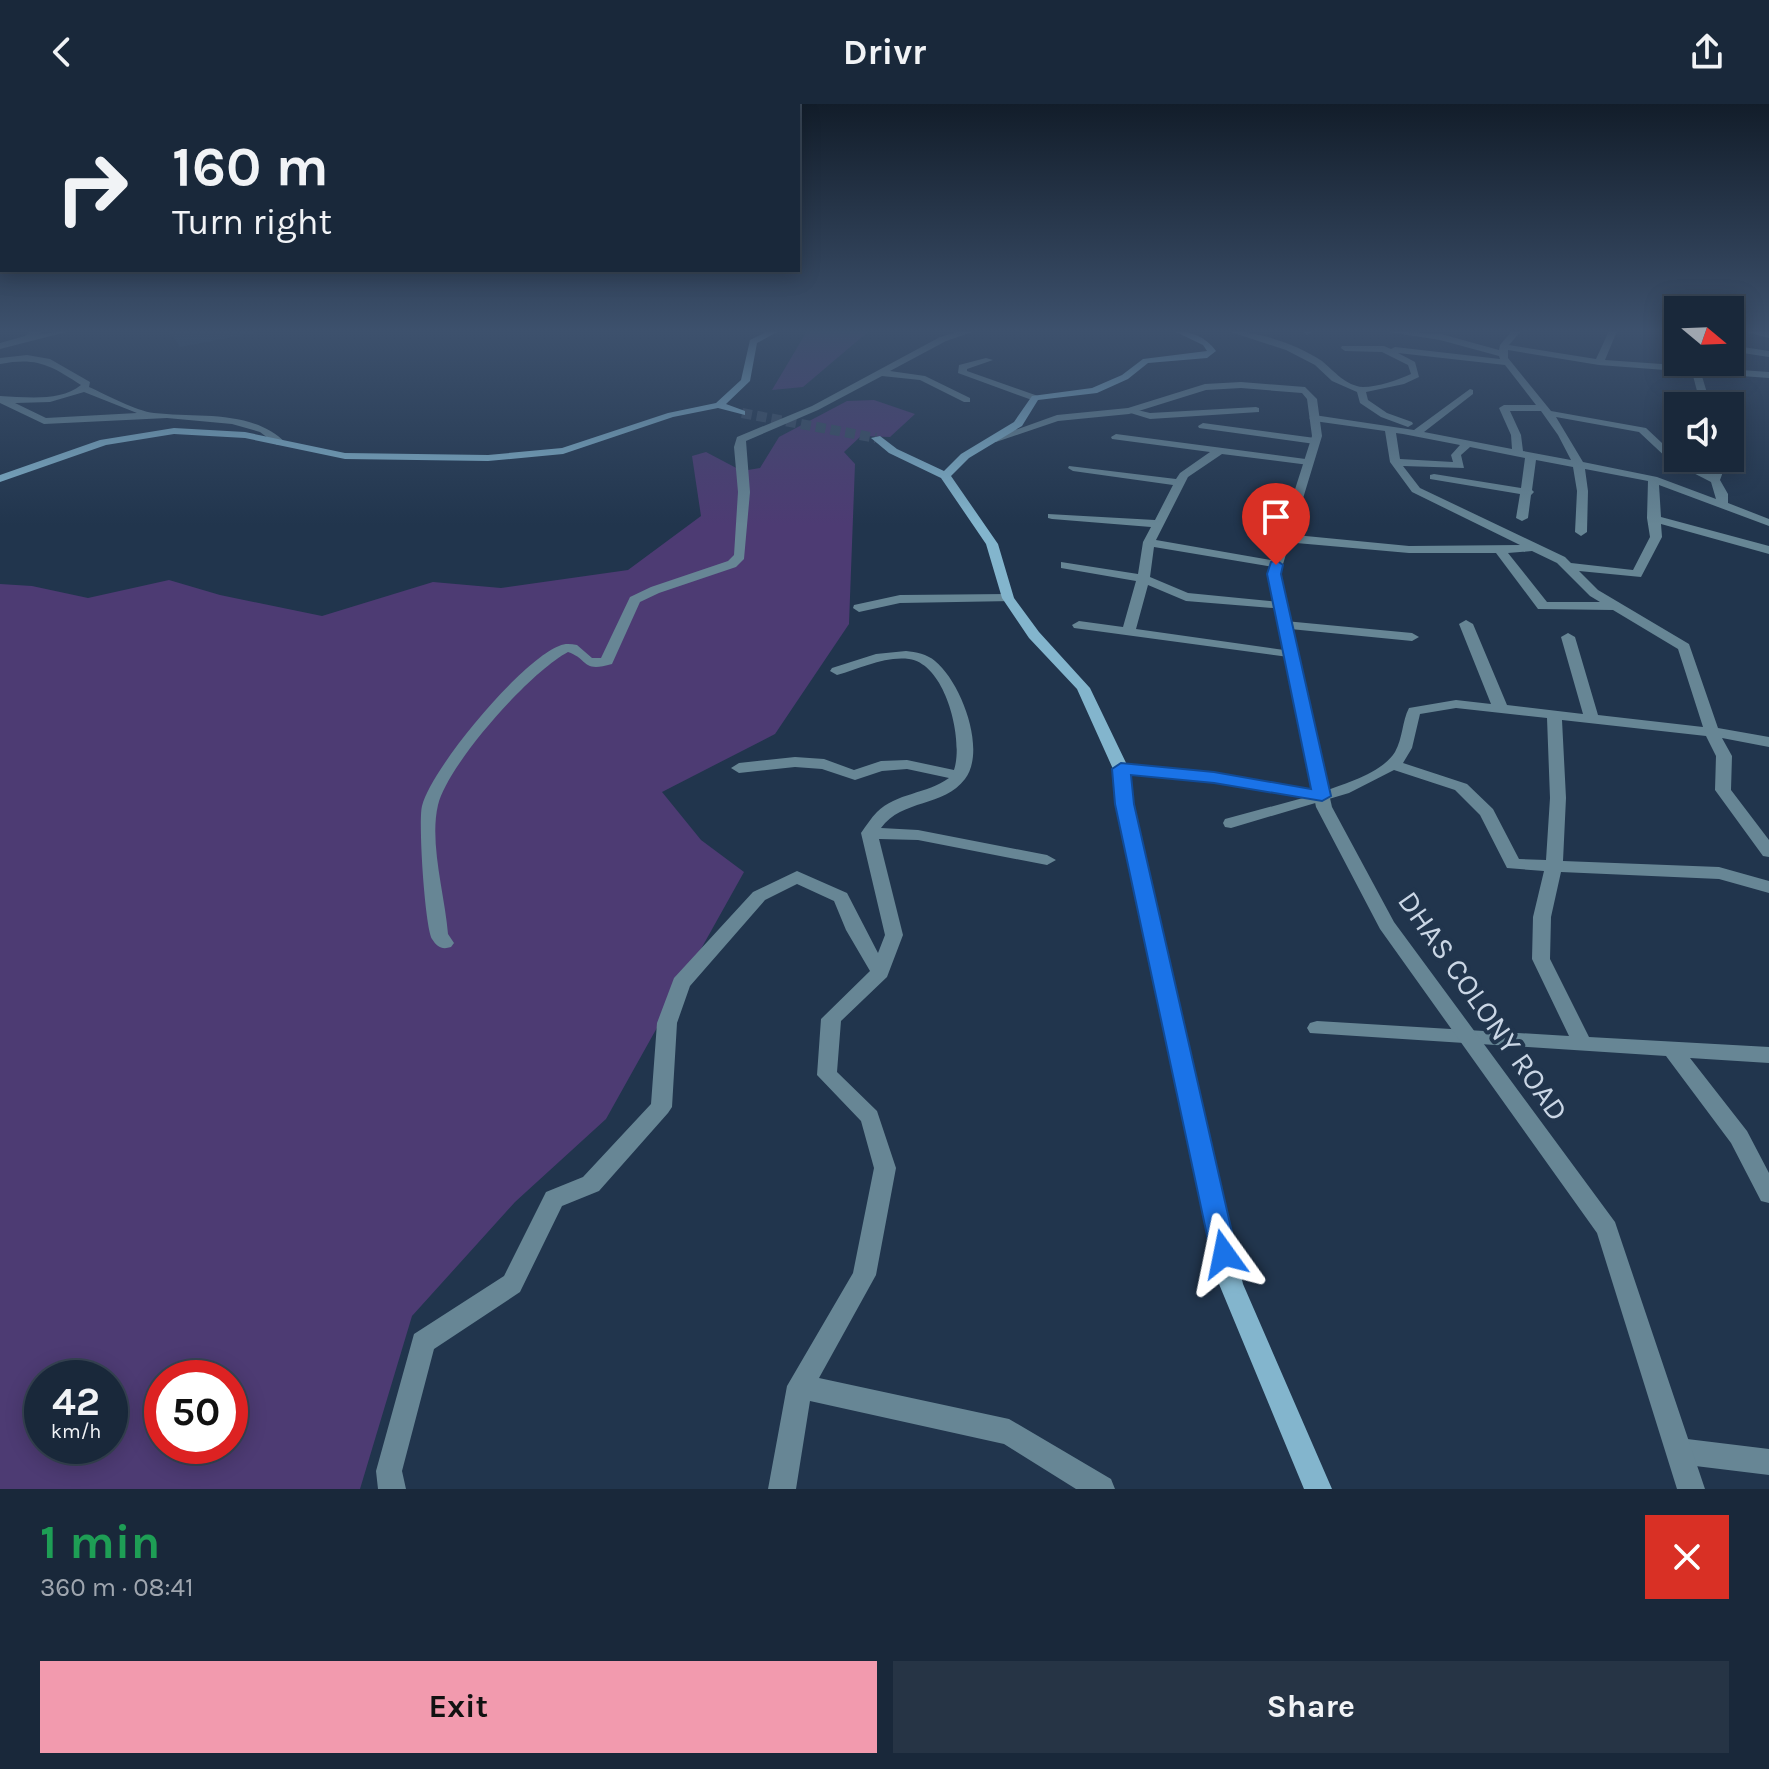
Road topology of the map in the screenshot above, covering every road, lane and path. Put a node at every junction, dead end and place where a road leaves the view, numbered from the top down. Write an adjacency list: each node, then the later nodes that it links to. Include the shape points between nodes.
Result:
1 (58, 396): 13 (street, via 32,402)
2 (101, 396): 21 (street)
3 (729, 396): 16 (main road)
4 (834, 396): 91 (street, via 741,439 742,547 732,564 635,600 607,661 595,666 570,648 554,653 464,746 430,805 439,935)
5 (958, 396): 15 (street)
6 (1028, 396): 14 (street)
7 (1055, 396): 14 (main road)
8 (1178, 396): 18 (street)
9 (1309, 396): 22 (street)
10 (1362, 396): 25 (street, via 1384,415)
11 (1465, 396): 25 (street)
12 (1535, 396): 19 (street)
13 (0, 398): 21 (street, via 44,421)
14 (1035, 398): 28 (main road, via 1018,424)
15 (967, 400)
16 (719, 405): 20 (main road); 30 (main road, via 671,415 580,448 518,457 345,456)
17 (1256, 410): 18 (street, via 1150,416)
18 (1129, 411): 28 (street, via 1057,418)
19 (1546, 411): 33 (street, via 1504,408); 37 (street, via 1567,436); 42 (street, via 1642,430 1674,459)
20 (742, 413)
21 (151, 416): 30 (street, via 233,421 264,430)
22 (1314, 418): 24 (street); 29 (street, DHAS COLONY ROAD)
23 (1203, 426): 29 (street)
24 (1390, 429): 25 (street); 36 (street)
25 (1418, 431): 31 (street)
26 (1116, 437): 32 (street)
27 (876, 438): 40 (main road)
28 (992, 440): 40 (main road)
29 (1315, 441): 35 (street, DHAS COLONY ROAD)
30 (281, 443): 43 (main road, via 200,431 139,435)
31 (1468, 443): 33 (street); 36 (street, via 1456,455 1460,466)
32 (1218, 452): 35 (street); 45 (street)
33 (1518, 452): 34 (street)
34 (1531, 455): 37 (street); 46 (street)
35 (1309, 462): 54 (street, DHAS COLONY ROAD)
36 (1395, 462): 56 (street, via 1416,490)
37 (1580, 464): 44 (street); 53 (street, via 1585,492)
38 (1073, 468): 45 (street)
39 (1718, 472): 42 (street)
40 (945, 476): 63 (main road, via 992,544)
41 (1434, 477): 46 (street)
42 (1716, 478): 47 (street, via 1722,486)
43 (0, 479)
44 (1653, 479): 47 (street); 50 (street)
45 (1180, 483): 52 (street)
46 (1528, 492): 49 (street)
47 (1722, 506): 51 (street)
48 (1052, 516): 52 (street)
49 (1522, 518)
50 (1653, 518): 57 (street); 61 (street, via 1656,537 1637,574)
51 (1769, 523)
52 (1159, 524): 55 (street)
53 (1581, 532)
54 (1285, 538): 58 (street, via 1390,551); 60 (street, DHAS COLONY ROAD)
55 (1149, 542): 60 (street); 62 (street)
56 (1534, 547): 58 (street); 61 (street)
57 (1769, 550)
58 (1500, 551): 65 (street, via 1543,606)
59 (1065, 565): 62 (street)
60 (1276, 565): 64 (street, DHAS COLONY ROAD)
61 (1566, 566): 65 (street)
62 (1143, 579): 64 (street, via 1186,597); 70 (street)
63 (1008, 598): 66 (street, via 900,599); 82 (main road, via 1083,688)
64 (1281, 606): 69 (street, DHAS COLONY ROAD)
65 (1614, 606): 78 (street, via 1684,647)
66 (859, 608)
67 (1466, 624): 75 (street)
68 (1079, 625): 70 (street)
69 (1285, 625): 71 (street); 73 (street, DHAS COLONY ROAD)
70 (1128, 633): 73 (street)
71 (1412, 637)
72 (1568, 637): 77 (street)
73 (1291, 655): 84 (street, DHAS COLONY ROAD)
74 (837, 671): 83 (street, via 900,655 927,660 959,713 967,758)
75 (1501, 709): 76 (street); 80 (street, via 1456,704 1414,711 1402,756)
76 (1554, 714): 77 (street); 89 (street)
77 (1592, 719): 78 (street)
78 (1712, 732): 79 (street); 87 (street, via 1724,756 1723,790)
79 (1769, 742)
80 (1391, 764): 84 (street); 89 (street, via 1461,787 1487,813 1513,864)
81 (739, 768): 83 (street, via 795,762 824,764 855,775 881,764 910,764)
82 (1121, 769): 84 (street); 105 (main road, via 1231,1284)
83 (959, 776): 86 (street, via 885,812)
84 (1322, 796): 85 (street); 94 (street, DHAS COLONY ROAD, via 1386,925)
85 (1231, 823)
86 (869, 833): 88 (street, via 918,835); 92 (street, via 894,935)
87 (1769, 852)
88 (1047, 860)
89 (1554, 865): 90 (street, via 1719,873); 95 (street, via 1542,917 1541,959)
90 (1769, 887)
91 (445, 943)
92 (880, 972): 99 (street, via 831,1019 827,1075 870,1117 885,1168 864,1275); 102 (street, via 841,897 797,877 759,896 681,983 667,1023 661,1107 591,1184 554,1199 512,1284 423,1342 389,1471)
93 (1317, 1028): 94 (street)
94 (1471, 1037): 95 (street); 100 (street, DHAS COLONY ROAD, via 1607,1229)
95 (1583, 1044): 96 (street)
96 (1672, 1049): 97 (street); 98 (street, via 1739,1137)
97 (1769, 1055)
98 (1769, 1194)
99 (800, 1386): 103 (street); 104 (street, via 1009,1432)
100 (1679, 1451): 101 (street); 106 (street, DHAS COLONY ROAD)
101 (1769, 1462)
102 (392, 1489)
103 (782, 1489)
104 (1101, 1489)
105 (1318, 1489)
106 (1691, 1489)

